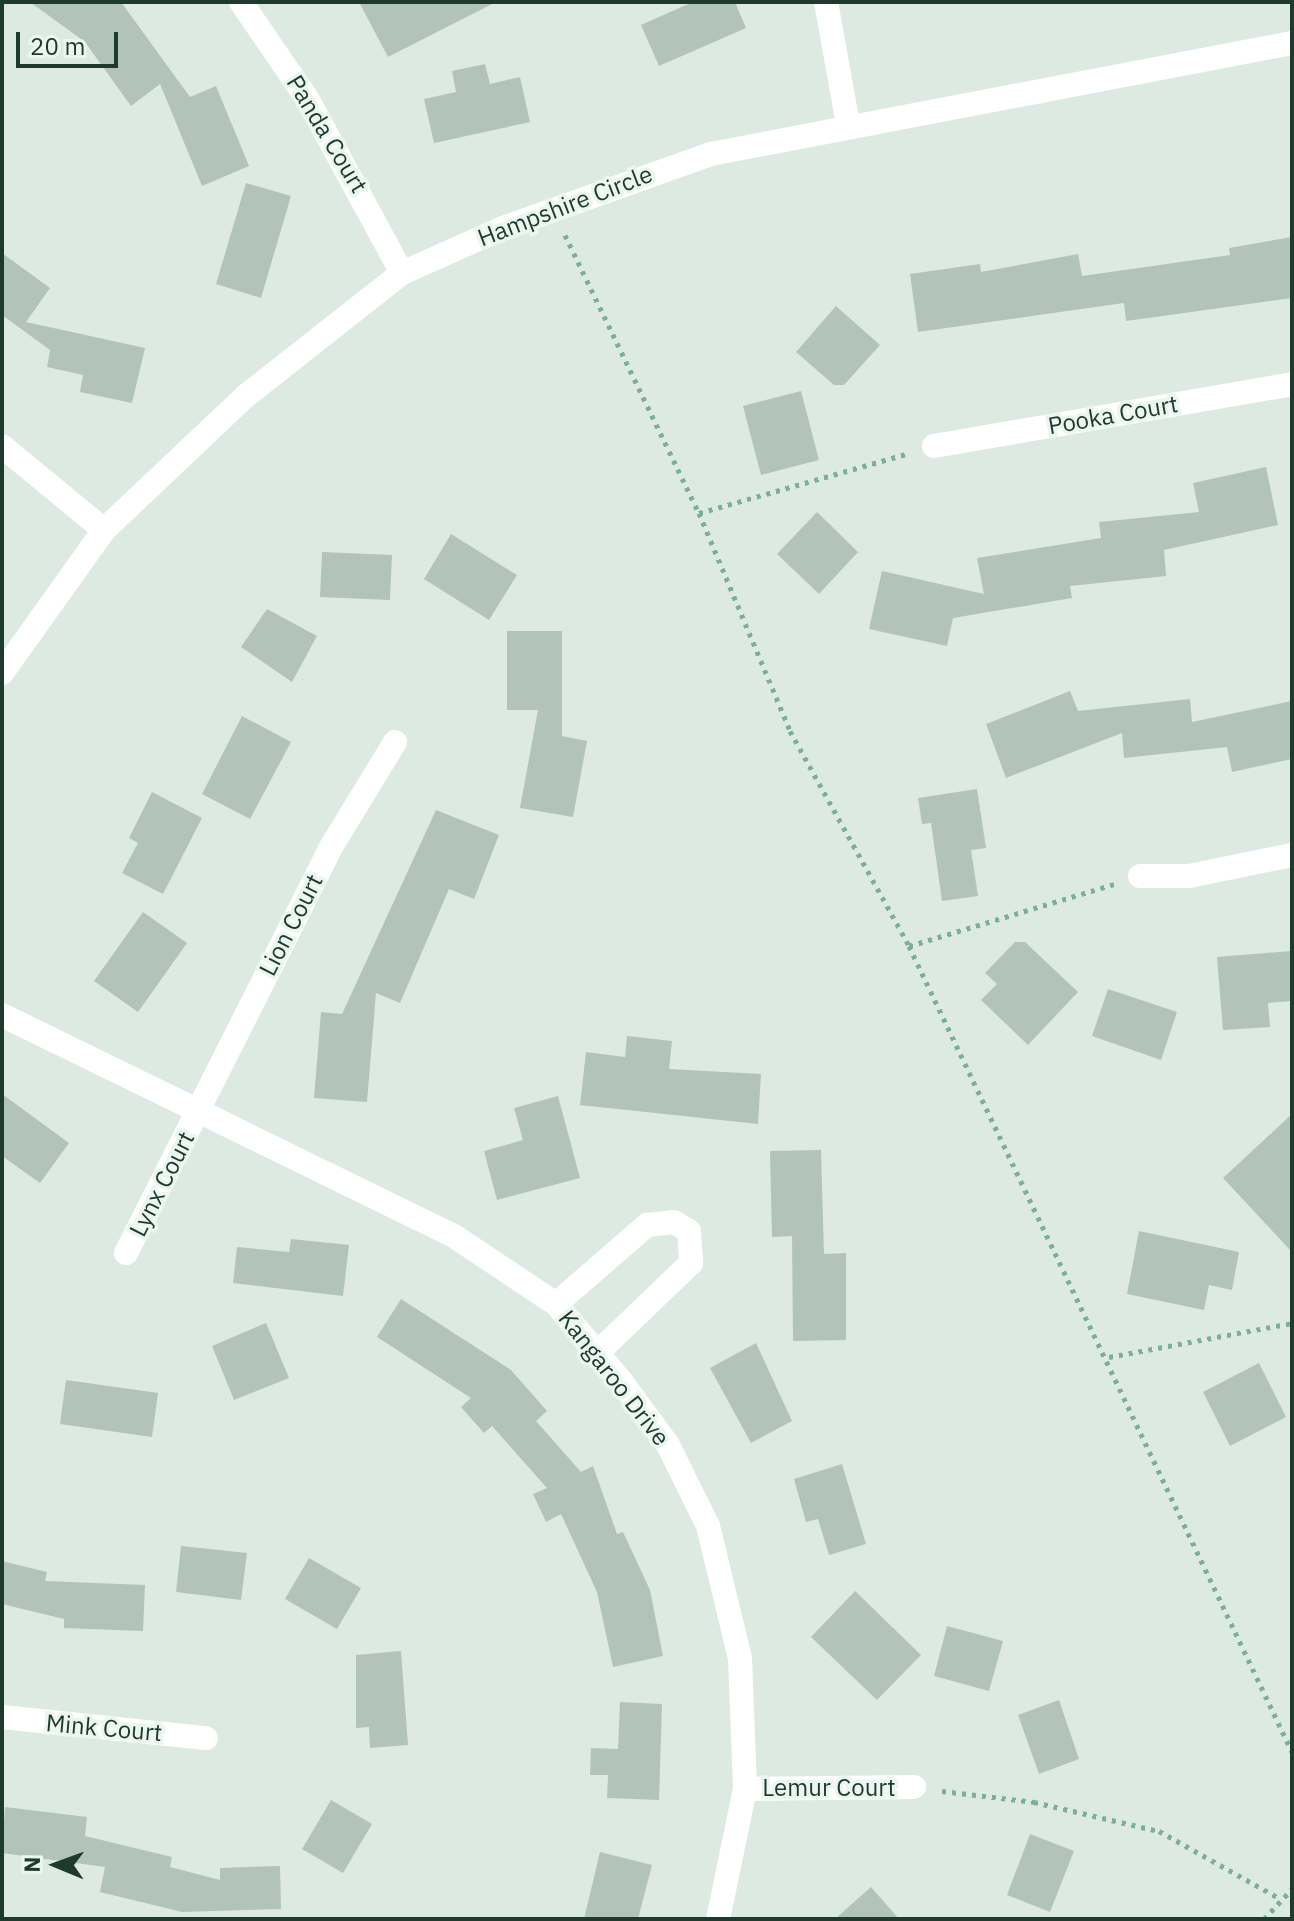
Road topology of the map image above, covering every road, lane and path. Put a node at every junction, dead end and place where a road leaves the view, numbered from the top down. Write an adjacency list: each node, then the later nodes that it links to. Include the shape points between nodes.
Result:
1 (241, 2): 6 (street, Panda Court, via 315,113)
2 (826, 2): 4 (street)
3 (1292, 43): 4 (street, Hampshire Circle)
4 (848, 124): 5 (street, Hampshire Circle, via 711,154)
5 (553, 209): 6 (street, Hampshire Circle); 10 (path)
6 (402, 273): 11 (street, Hampshire Circle, via 247,395)
7 (1292, 384): 9 (street, Pooka Court)
8 (2, 446): 11 (street)
9 (934, 446): 10 (path)
10 (699, 513): 16 (path, via 790,731)
11 (104, 530): 12 (street, Hampshire Circle)
12 (2, 673)
13 (395, 742): 18 (street, Lion Court, via 331,847)
14 (1292, 855): 15 (street, via 1189,876)
15 (1140, 876): 16 (path)
16 (909, 946): 23 (path)
17 (2, 1015): 18 (street, Kangaroo Drive)
18 (197, 1115): 19 (street, Lynx Court); 20 (street, Kangaroo Drive, via 399,1206)
19 (126, 1253)
20 (556, 1304): 22 (street, Kangaroo Drive); 22 (street, via 647,1225 674,1222 689,1231 691,1263)
21 (1292, 1323): 23 (path)
22 (597, 1353): 28 (street, Kangaroo Drive, via 668,1445 719,1559 744,1686)
23 (1109, 1357): 26 (path)
24 (2, 1717): 25 (street, Mink Court)
25 (206, 1738)
26 (1292, 1752)
27 (914, 1787): 28 (street, Lemur Court); 30 (path, via 1034,1802 1159,1831)
28 (745, 1789): 31 (street, Kangaroo Drive)
29 (1292, 1889): 30 (path)
30 (1279, 1898): 32 (path)
31 (718, 1919)
32 (1264, 1919)

